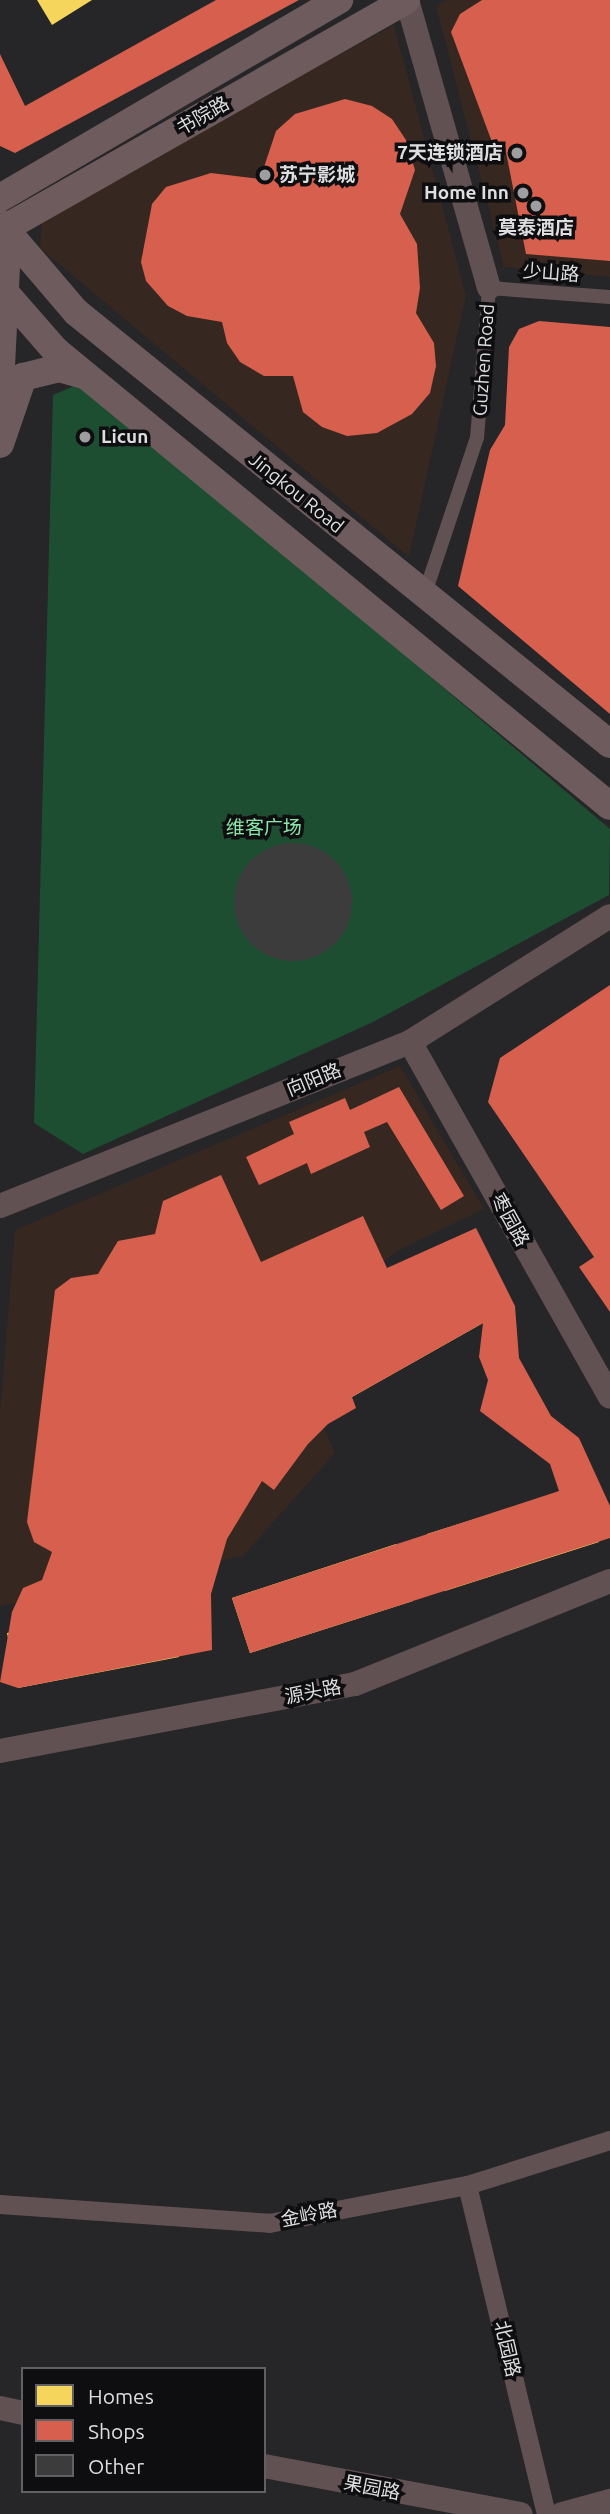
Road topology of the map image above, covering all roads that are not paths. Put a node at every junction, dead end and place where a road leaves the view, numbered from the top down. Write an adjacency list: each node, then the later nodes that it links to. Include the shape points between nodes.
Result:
1 (339, 0): 3 (main road, 书院路)
2 (406, 0): 4 (main road, 书院路); 6 (street, Guzhen Road)
3 (0, 198)
4 (3, 227): 5 (main road); 11 (main road, Jingkou Road, via 76,312)
5 (2, 288): 8 (main road, via 55,350); 9 (main road)
6 (489, 288): 7 (street, 少山路); 11 (street, Guzhen Road, via 477,438)
7 (610, 297)
8 (89, 377): 10 (main road, via 59,368 39,369 23,377); 13 (main road)
9 (0, 386)
10 (0, 444)
11 (423, 597): 12 (main road, Jingkou Road)
12 (610, 744)
13 (610, 806)
14 (610, 916): 15 (street, 向阳路)
15 (410, 1042): 16 (street, 向阳路); 17 (street, 枣园路)
16 (0, 1206)
17 (610, 1397)
18 (610, 1581): 19 (street, 源头路, via 355,1684)
19 (0, 1751)
20 (610, 2140): 21 (street, 金岭路)
21 (467, 2185): 22 (street, 金岭路, via 269,2223); 28 (street, 北园路)
22 (0, 2204)
23 (0, 2408): 24 (street)
24 (21, 2413)
25 (266, 2466): 27 (street, 果园路)
26 (610, 2501): 29 (street)
27 (521, 2514)
28 (546, 2514)
29 (562, 2514)

